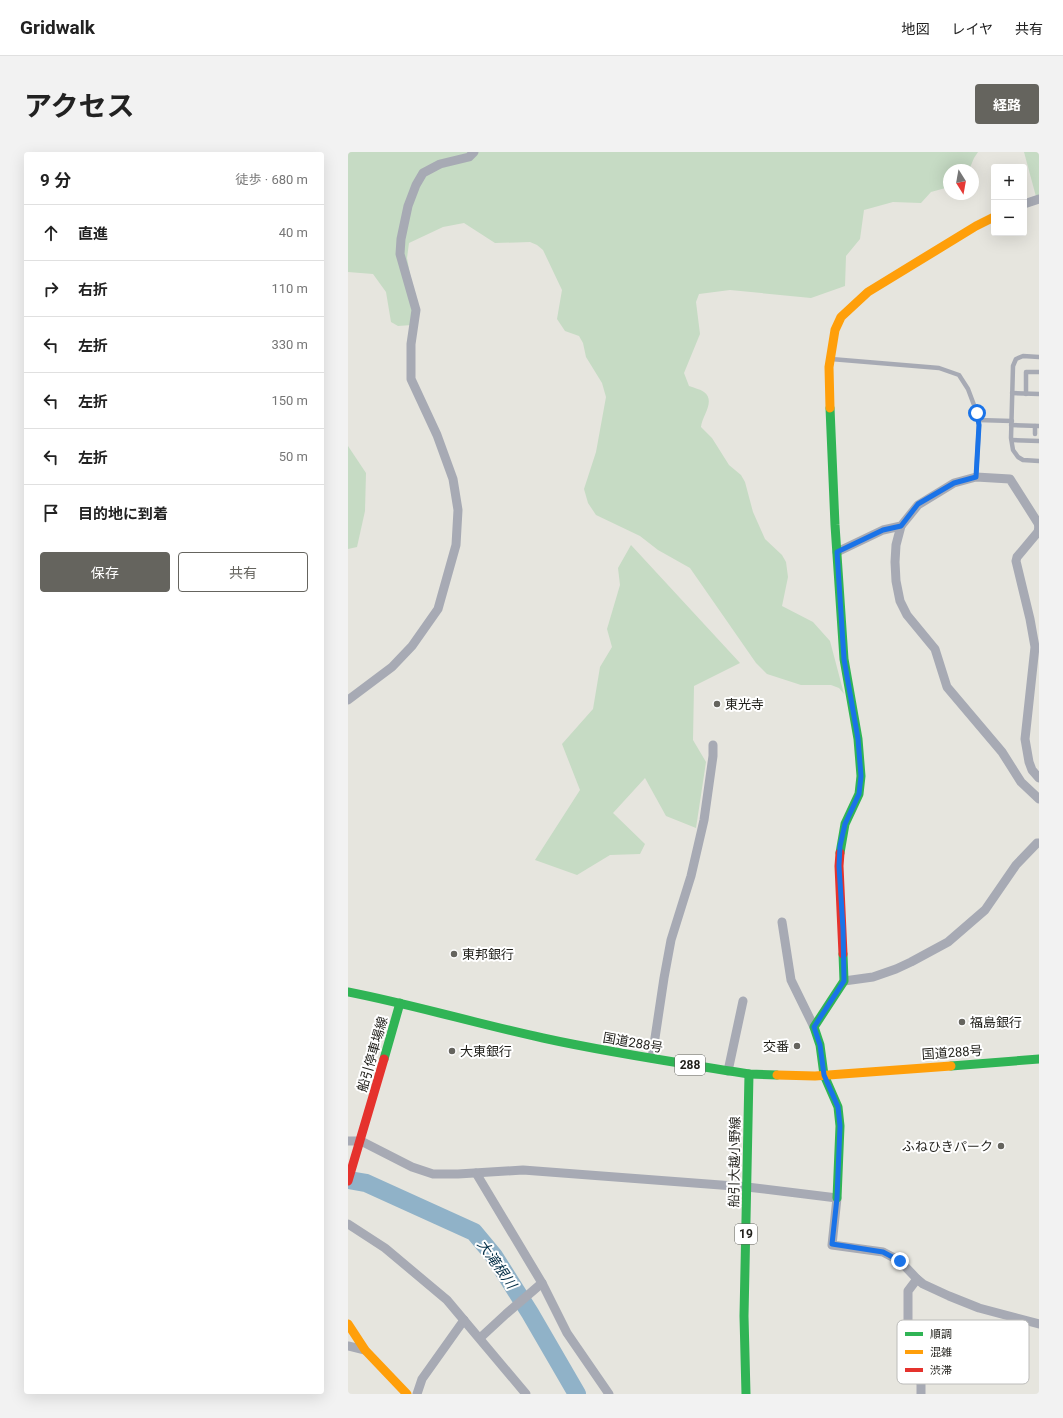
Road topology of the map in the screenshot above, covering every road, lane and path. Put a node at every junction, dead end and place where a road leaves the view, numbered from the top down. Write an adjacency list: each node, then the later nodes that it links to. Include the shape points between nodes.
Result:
1 (474, 152): 23 (street, via 469,157 440,164 423,173 408,206 400,254 416,310 410,344 411,379 453,479 458,510 456,545 438,609 412,646 392,667)
2 (1039, 199): 3 (street)
3 (1027, 203)
4 (991, 218): 6 (main road, via 868,292 841,317 834,330)
5 (1039, 357): 8 (lane, via 1023,356 1016,359 1013,366)
6 (830, 359): 11 (lane, via 939,368 959,375 968,389); 22 (main road, via 829,393)
7 (1039, 372): 9 (lane, via 1026,372)
8 (1012, 393): 9 (lane); 12 (lane)
9 (1026, 394): 10 (lane)
10 (1039, 394)
11 (978, 420): 12 (lane); 19 (lane)
12 (1012, 423): 13 (lane); 15 (lane)
13 (1037, 426): 14 (lane)
14 (1035, 434)
15 (1012, 440): 16 (lane); 18 (lane, via 1013,450 1018,457 1023,460)
16 (1037, 441): 17 (lane)
17 (1036, 448)
18 (1039, 461)
19 (976, 477): 20 (street, via 954,483 918,504); 21 (street, via 1010,479)
20 (901, 526): 22 (street, via 883,530); 26 (street, via 896,545 896,581 900,601 907,615 935,649 947,687 1002,752 1021,782)
21 (1039, 527): 25 (street, via 1016,561 1035,647 1025,739 1029,762)
22 (837, 552): 29 (main road, via 844,659 858,739 861,776 859,794 845,824 840,846)
23 (348, 700)
24 (712, 745): 34 (street, via 713,756 704,820 691,876 671,940)
25 (1039, 778)
26 (1039, 799)
27 (1039, 843): 29 (street, via 1016,865 984,910 948,942 896,969 873,977)
28 (782, 922): 33 (street, via 791,980)
29 (844, 981): 33 (main road)
30 (348, 992): 32 (main road, 国道288号 / 288)
31 (743, 1002): 36 (street)
32 (400, 1004): 34 (main road, 国道288号 / 288, via 557,1041); 40 (main road, 船引停車場線)
33 (814, 1027): 38 (main road, via 820,1045)
34 (652, 1058): 36 (main road, 国道288号 / 288)
35 (1039, 1058): 38 (main road, 国道288号 / 288)
36 (728, 1071): 37 (main road, 国道288号 / 288)
37 (749, 1074): 38 (main road, 国道288号 / 288); 43 (main road, 船引大越小野線 / 19)
38 (824, 1075): 44 (main road, via 838,1107 840,1126)
39 (348, 1140): 40 (street)
40 (361, 1141): 41 (street, via 412,1167 433,1174); 42 (main road, 船引停車場線)
41 (476, 1172): 43 (street, via 523,1170); 47 (street)
42 (348, 1182)
43 (747, 1187): 44 (street); 62 (main road, 船引大越小野線 / 19, via 744,1331)
44 (837, 1198): 46 (street, via 832,1244 883,1252 900,1261)
45 (348, 1224): 48 (street, via 410,1268 447,1300)
46 (917, 1279): 49 (street, via 908,1291); 50 (street, via 979,1308)
47 (542, 1283): 54 (street); 61 (street, via 567,1333)
48 (464, 1320): 54 (street); 59 (street, via 422,1380)
49 (908, 1320)
50 (1024, 1320)
51 (1029, 1321): 53 (street)
52 (348, 1324): 56 (main road)
53 (1039, 1324)
54 (480, 1338): 60 (street)
55 (348, 1346): 56 (street)
56 (365, 1350): 58 (main road)
57 (921, 1384): 63 (street)
58 (407, 1394)
59 (417, 1394)
60 (526, 1394)
61 (609, 1394)
62 (746, 1394)
63 (921, 1394)

